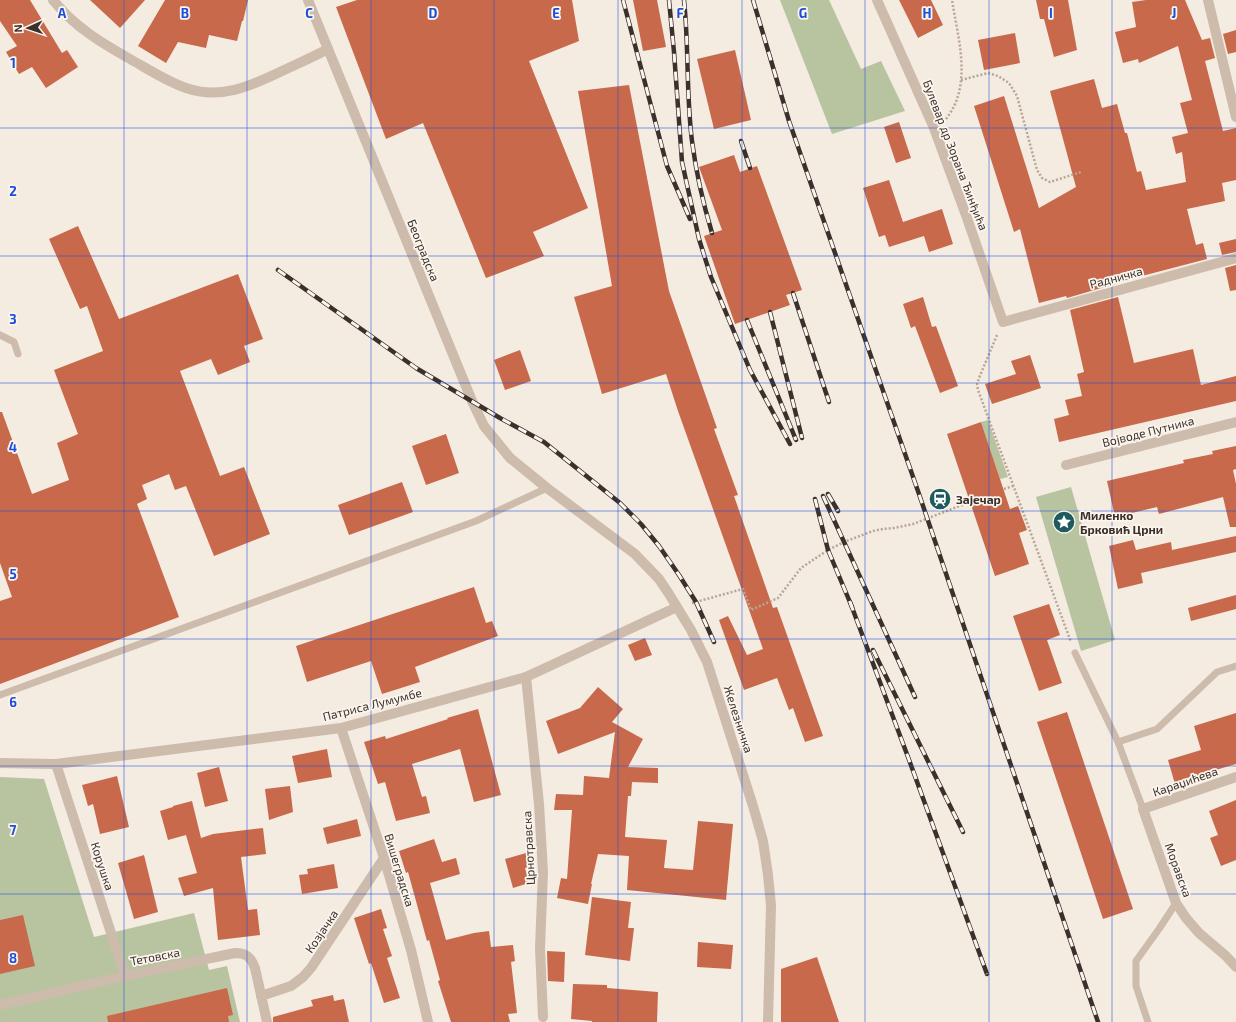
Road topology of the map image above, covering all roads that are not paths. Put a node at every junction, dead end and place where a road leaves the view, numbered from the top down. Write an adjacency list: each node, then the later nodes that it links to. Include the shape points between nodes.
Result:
1 (53, 0): 5 (street, via 76,24 96,39 160,76 186,88 207,93 253,85)
2 (308, 0): 5 (street, Београдска)
3 (878, 0): 8 (street, Булевар др Зорана Ђинђића, via 934,128)
4 (1208, 0): 6 (street)
5 (328, 49): 13 (street, Београдска, via 484,426 510,458)
6 (1236, 117)
7 (1236, 258): 8 (street, Радничка)
8 (1003, 322)
9 (0, 334): 10 (lane, via 14,342)
10 (18, 354)
11 (1236, 422): 12 (street, Војводе Путника)
12 (1066, 465)
13 (547, 488): 14 (street, Железничка, via 635,554 659,579); 18 (lane, via 476,521)
14 (677, 607): 17 (street, Патриса Лумумбе); 34 (street, Железничка, via 707,662 763,841 771,905)
15 (1075, 653): 20 (lane)
16 (1236, 666): 20 (lane, via 1217,672 1157,729)
17 (526, 677): 19 (street, Патриса Лумумбе); 31 (street, Црнотравска, via 543,872 540,948)
18 (0, 695)
19 (341, 728): 22 (street, Патриса Лумумбе); 25 (street, Вишеградска)
20 (1118, 742): 24 (lane)
21 (0, 763): 22 (street, Патриса Лумумбе)
22 (56, 764): 28 (street, Корушка)
23 (1236, 777): 24 (street, Караџићева)
24 (1143, 808): 26 (street, Моравска)
25 (384, 858): 29 (street, Козјачка, via 303,977 291,986); 33 (street, Вишеградска, via 411,950)
26 (1176, 903): 27 (street, Моравска, via 1199,933); 35 (lane, via 1136,961 1136,986)
27 (1236, 967)
28 (125, 976): 29 (street, Тетовска, via 241,953 252,961); 30 (street, Тетовска)
29 (261, 996): 32 (street, Тетовска)
30 (0, 1005)
31 (543, 1017)
32 (267, 1022)
33 (428, 1022)
34 (768, 1022)
35 (1148, 1022)

